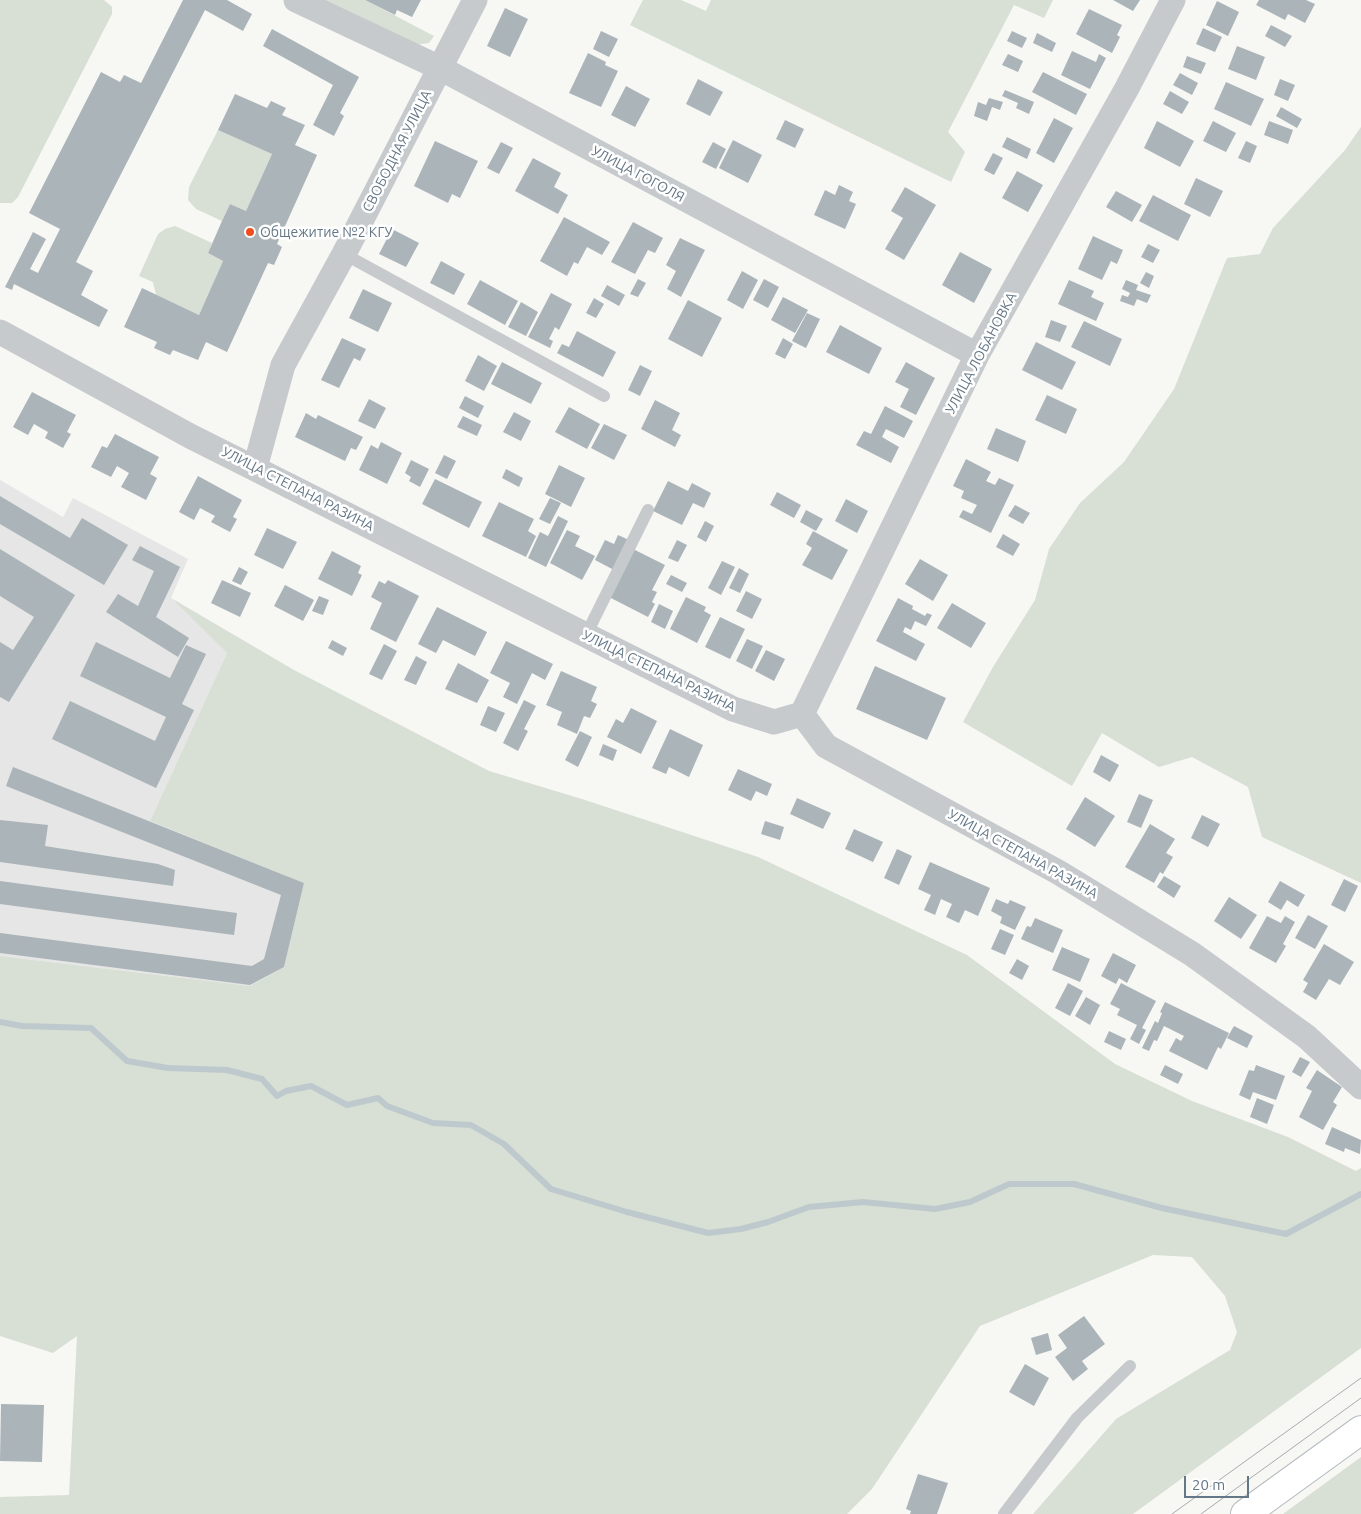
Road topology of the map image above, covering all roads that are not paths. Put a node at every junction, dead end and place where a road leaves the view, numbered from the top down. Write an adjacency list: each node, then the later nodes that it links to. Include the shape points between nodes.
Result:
1 (296, 0): 4 (street, УЛИЦА ГОГОЛЯ)
2 (475, 0): 4 (street, СВОБОДНАЯ УЛИЦА)
3 (1173, 0): 7 (street, УЛИЦА ЛОБАНОВКА)
4 (440, 68): 5 (street, СВОБОДНАЯ УЛИЦА); 7 (street, УЛИЦА ГОГОЛЯ)
5 (344, 254): 8 (lane); 9 (street, СВОБОДНАЯ УЛИЦА, via 283,365)
6 (0, 332): 9 (street, УЛИЦА СТЕПАНА РАЗИНА)
7 (977, 355): 12 (street, УЛИЦА ЛОБАНОВКА)
8 (604, 396)
9 (255, 468): 11 (street, УЛИЦА СТЕПАНА РАЗИНА)
10 (648, 510): 11 (lane)
11 (586, 635): 12 (street, УЛИЦА СТЕПАНА РАЗИНА, via 733,709 774,722)
12 (802, 714): 13 (street, УЛИЦА СТЕПАНА РАЗИНА, via 826,746 1058,872 1192,954 1307,1037)
13 (1361, 1087)
14 (1130, 1366): 16 (lane, via 1077,1418)
15 (1361, 1430): 17 (main road)
16 (1004, 1514)
17 (1245, 1514)

